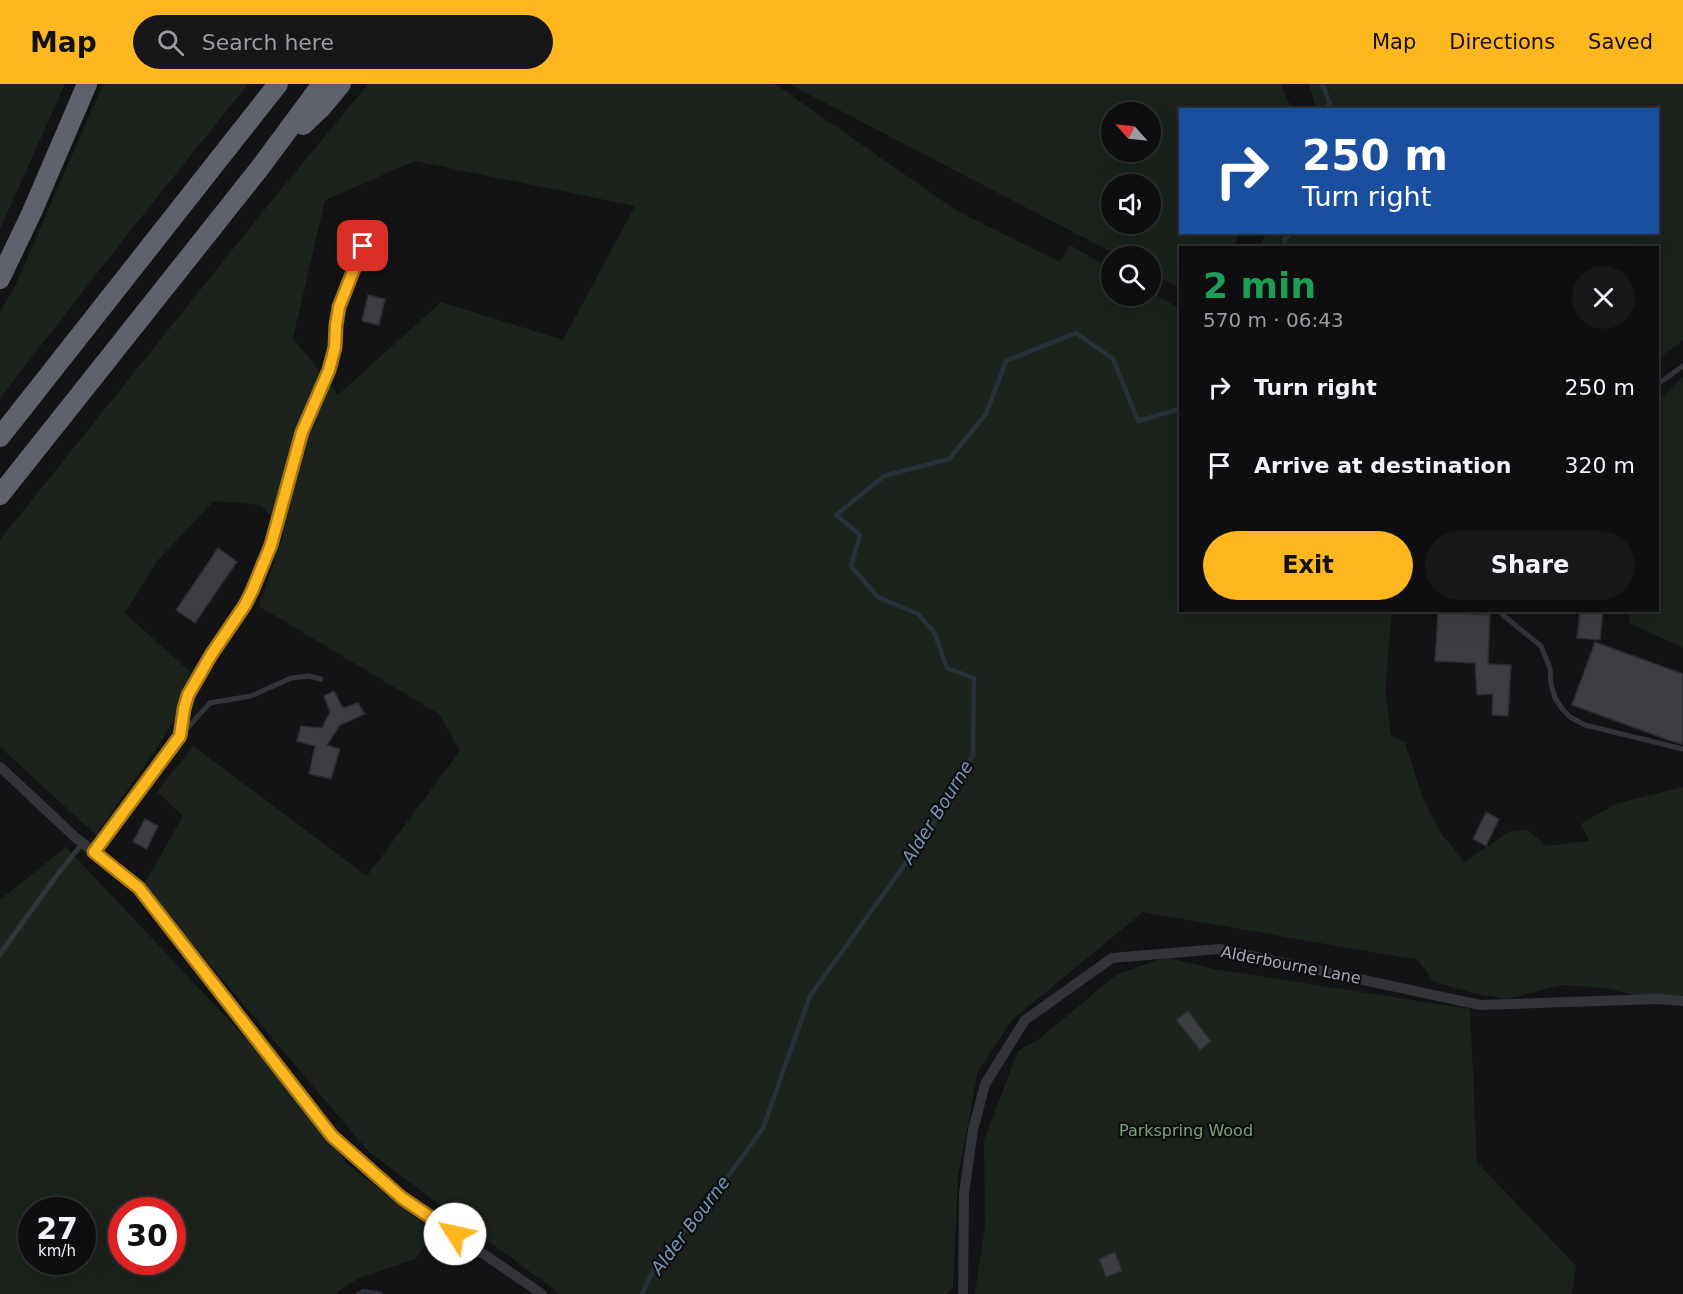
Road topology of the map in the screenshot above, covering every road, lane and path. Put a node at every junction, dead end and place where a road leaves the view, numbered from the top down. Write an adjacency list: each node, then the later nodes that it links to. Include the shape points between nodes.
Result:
1 (82, 84): 6 (highway)
2 (87, 84): 6 (highway)
3 (278, 84): 12 (highway)
4 (322, 84): 7 (highway)
5 (341, 84): 7 (highway)
6 (69, 124): 9 (highway)
7 (259, 170): 13 (highway)
8 (363, 246): 16 (lane, via 339,307 333,357 298,443 271,545 245,605 188,695)
9 (0, 279)
10 (1683, 366): 11 (lane)
11 (1659, 383)
12 (0, 437)
13 (0, 495)
14 (1501, 612): 17 (lane, via 1541,646 1555,698 1570,717 1585,725)
15 (321, 678): 16 (lane, via 291,678 250,696 210,703)
16 (180, 736): 20 (lane)
17 (1683, 749)
18 (0, 767): 19 (street)
19 (83, 843): 20 (street); 21 (lane)
20 (94, 852): 23 (street, via 139,888 332,1136 402,1198)
21 (0, 954)
22 (1683, 1001): 24 (street, Alderbourne Lane, via 1480,1005 1219,949 1112,958 1024,1020 985,1084 973,1130 964,1194)
23 (542, 1294)
24 (963, 1294)

